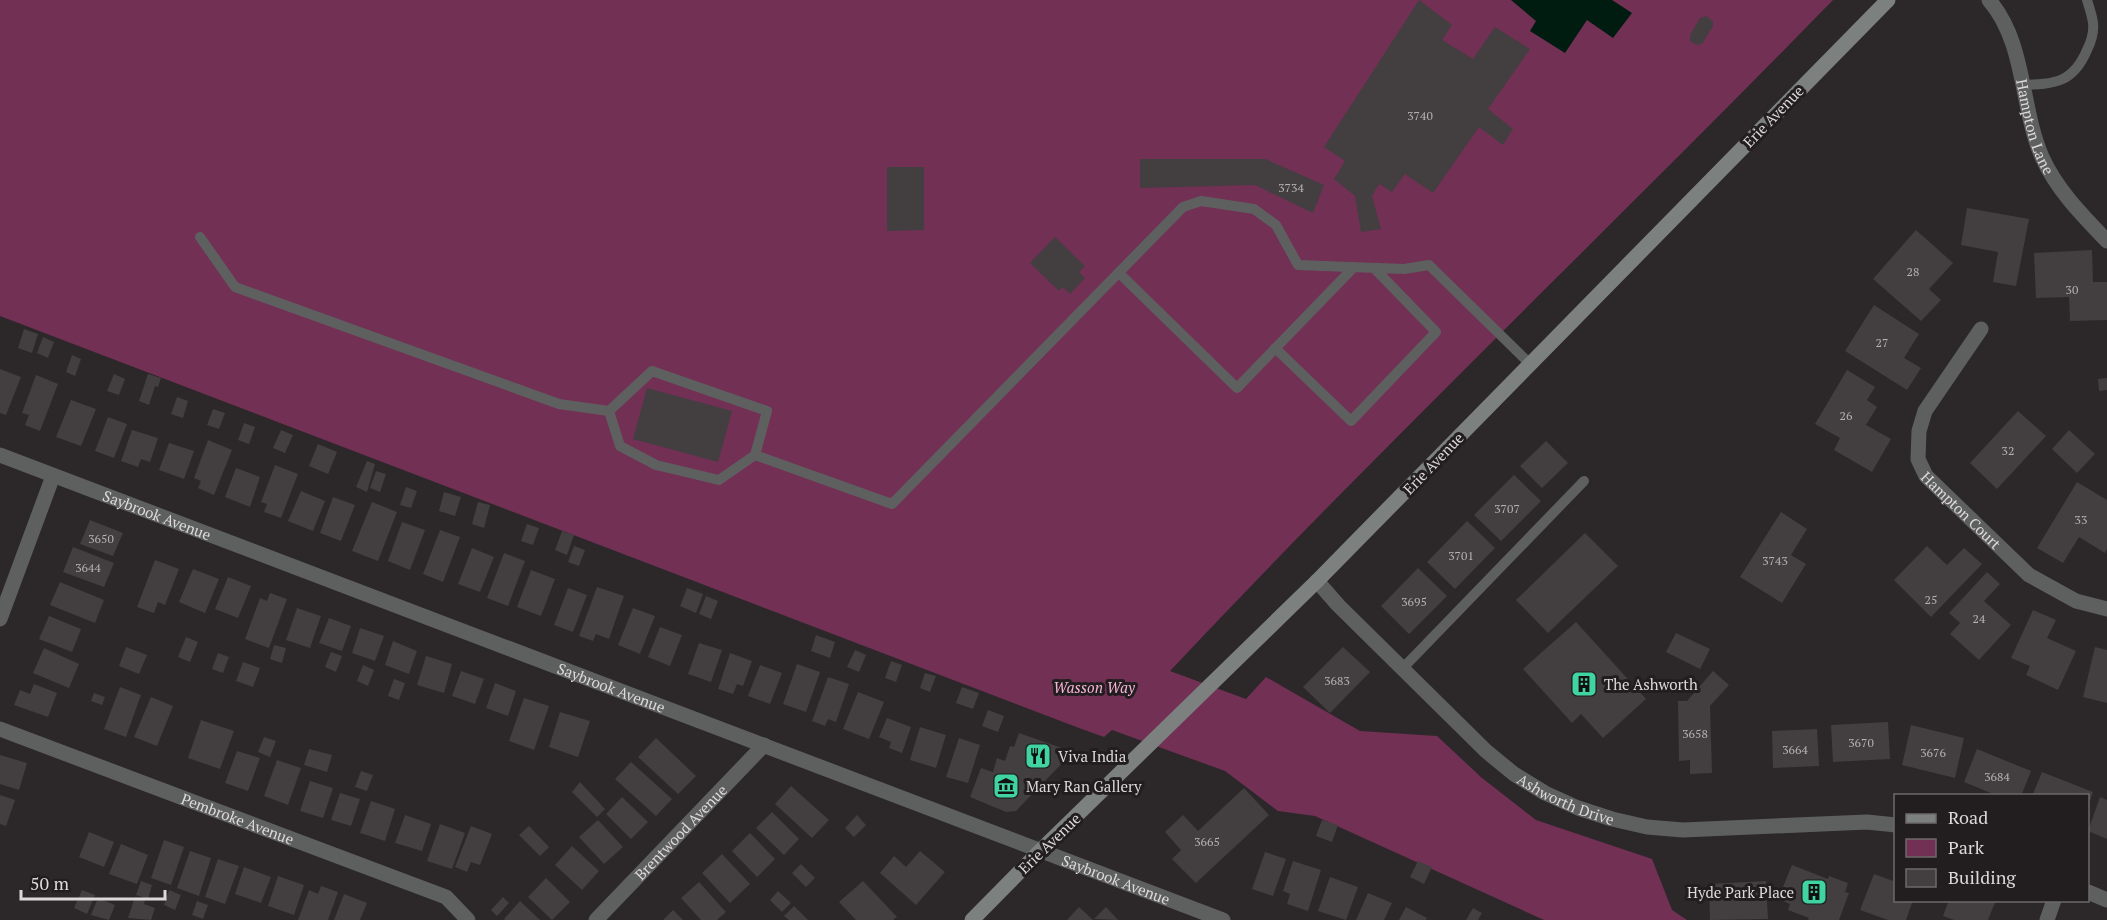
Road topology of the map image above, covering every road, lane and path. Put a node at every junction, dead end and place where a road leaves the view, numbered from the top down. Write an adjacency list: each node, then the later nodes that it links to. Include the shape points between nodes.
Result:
1 (1888, 0): 12 (street, Erie Avenue)
2 (1989, 0): 4 (street, Hampton Lane, via 2010,33)
3 (2087, 0): 4 (lane, via 2093,24 2091,42 2072,76 2048,84)
4 (2022, 85): 6 (street, Hampton Lane, via 2039,147 2054,180 2075,209)
5 (200, 237): 13 (lane, via 235,287 559,404)
6 (2107, 241)
7 (1354, 267): 8 (lane); 9 (lane, via 1298,265 1276,225 1254,209 1201,201 1183,207); 11 (lane)
8 (1374, 268): 11 (lane, via 1436,332 1352,421); 12 (lane, via 1429,265)
9 (1119, 273): 11 (lane, via 1237,388); 15 (lane, via 892,504)
10 (1981, 329): 19 (street, Hampton Court, via 1924,411 1918,459 1926,476 2029,575 2076,600)
11 (1275, 348)
12 (1530, 364): 18 (street, Erie Avenue)
13 (609, 411): 15 (lane, via 620,446 656,465 719,480); 15 (lane, via 652,371 767,411)
14 (0, 455): 16 (street, Saybrook Avenue)
15 (755, 455)
16 (53, 476): 20 (street); 23 (street, Saybrook Avenue)
17 (1584, 481): 21 (lane)
18 (1317, 581): 21 (street, Ashworth Drive); 25 (street, Erie Avenue)
19 (2107, 609)
20 (0, 619)
21 (1402, 669): 24 (street, Ashworth Drive, via 1486,752 1514,774 1545,793 1612,819 1683,830 1867,822)
22 (0, 729): 29 (street, Pembroke Avenue, via 446,897)
23 (764, 745): 25 (street, Saybrook Avenue); 30 (street, Brentwood Avenue)
24 (1894, 825)
25 (1041, 850): 31 (street, Erie Avenue); 32 (street, Saybrook Avenue)
26 (2089, 892): 27 (street)
27 (2107, 900)
28 (2053, 902): 33 (street)
29 (468, 920)
30 (596, 920)
31 (972, 920)
32 (1223, 920)
33 (2047, 920)

